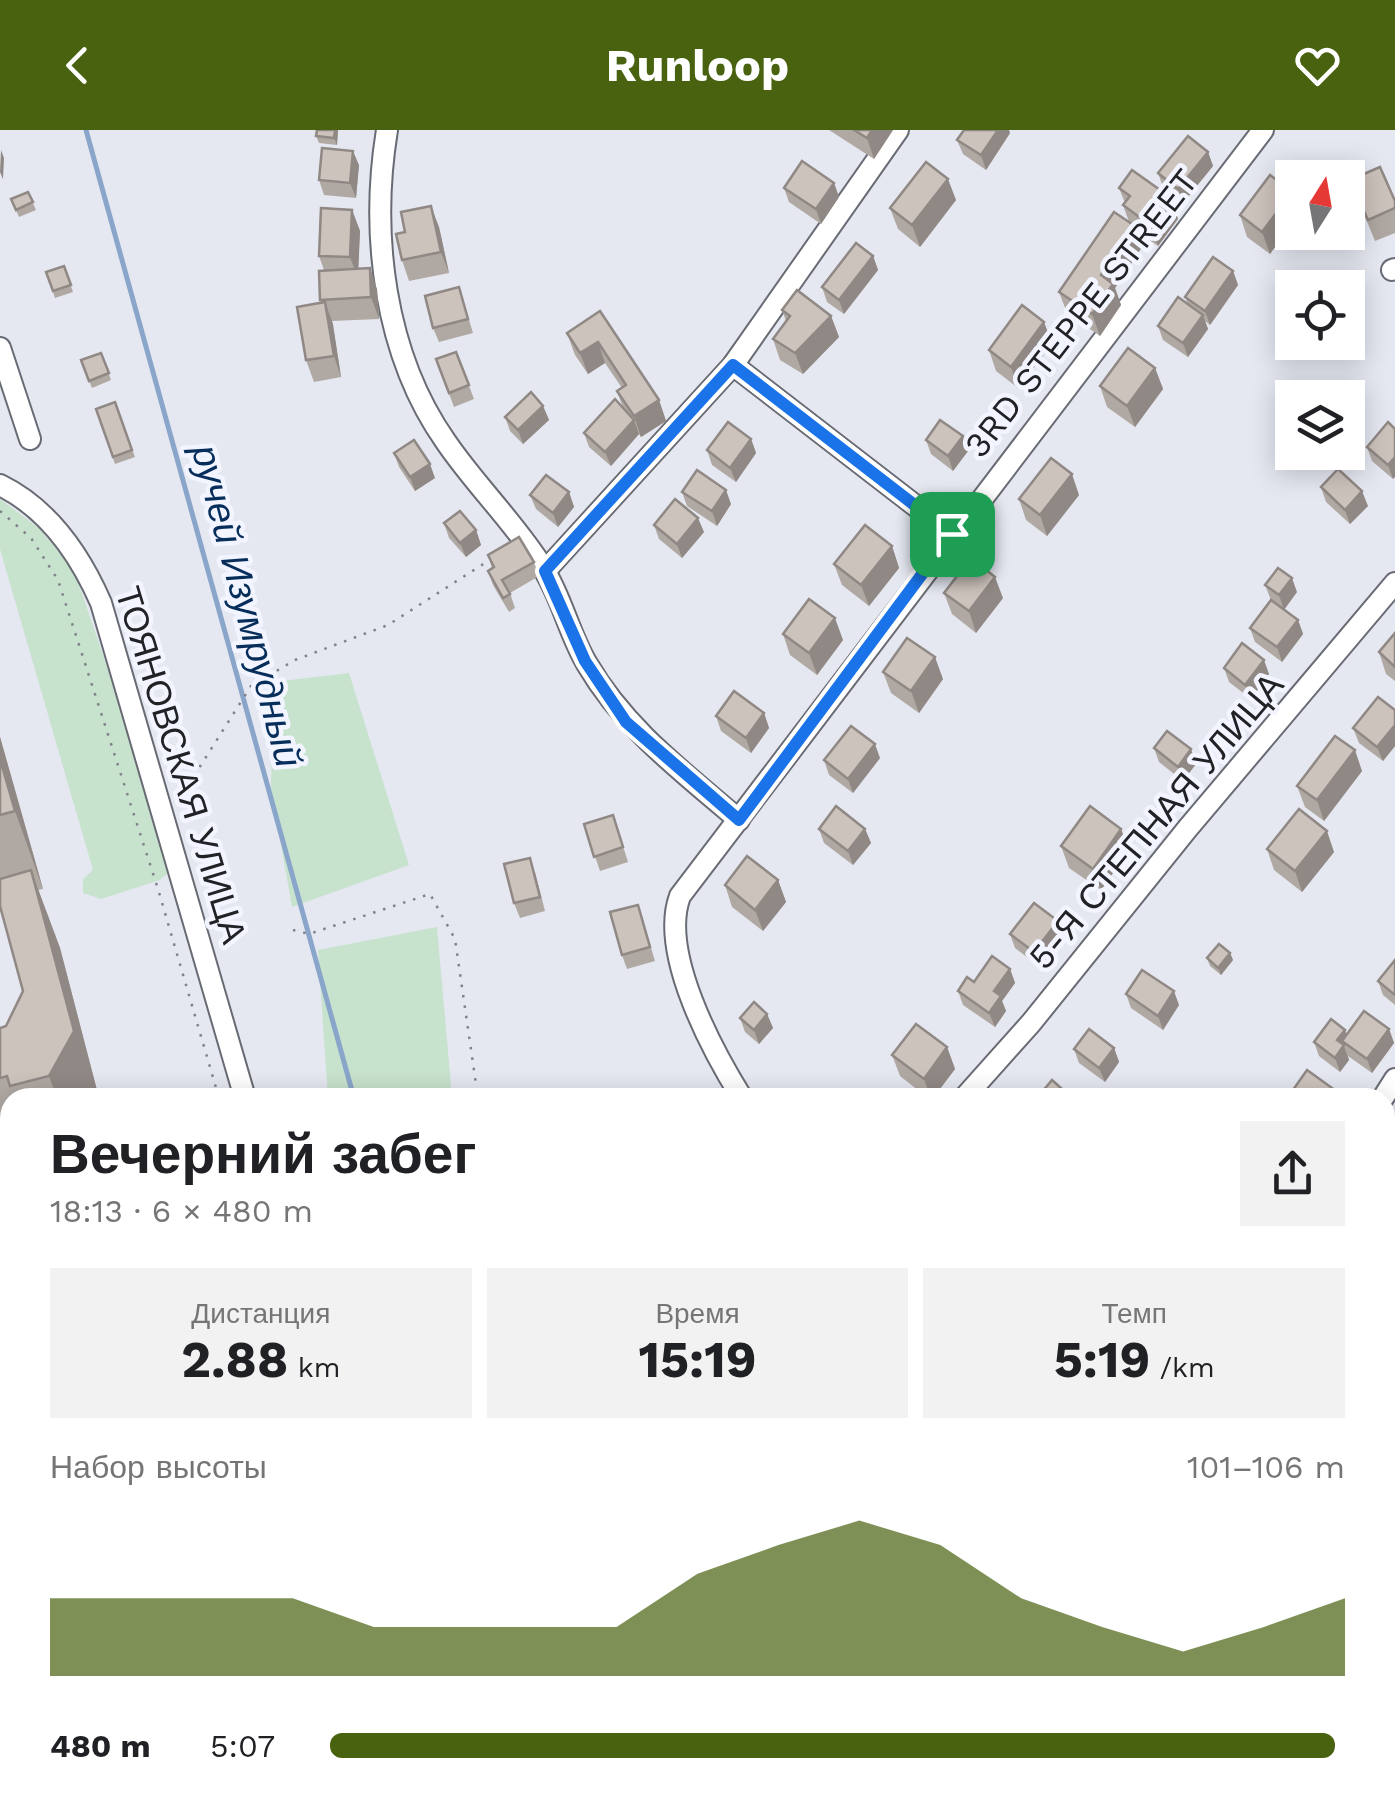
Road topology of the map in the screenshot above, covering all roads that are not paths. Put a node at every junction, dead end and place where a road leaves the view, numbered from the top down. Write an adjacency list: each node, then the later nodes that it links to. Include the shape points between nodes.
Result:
1 (387, 130): 9 (street, via 378,183 382,246 404,362 443,438)
2 (898, 130): 5 (street)
3 (1263, 130): 8 (street, 3RD STEPPE STREET)
4 (0, 348): 6 (street)
5 (733, 365): 8 (street); 9 (street)
6 (30, 439)
7 (0, 486): 12 (street, ТОЯНОВСКАЯ УЛИЦА, via 56,528 101,603)
8 (952, 534): 11 (street, 3RD STEPPE STREET)
9 (545, 571): 11 (street, via 585,661 626,722)
10 (1395, 583): 14 (street, 5-Я СТЕПНАЯ УЛИЦА)
11 (739, 820): 13 (street, 3RD STEPPE STREET, via 680,896 674,928 688,987)
12 (242, 1088)
13 (737, 1088)
14 (973, 1088)

